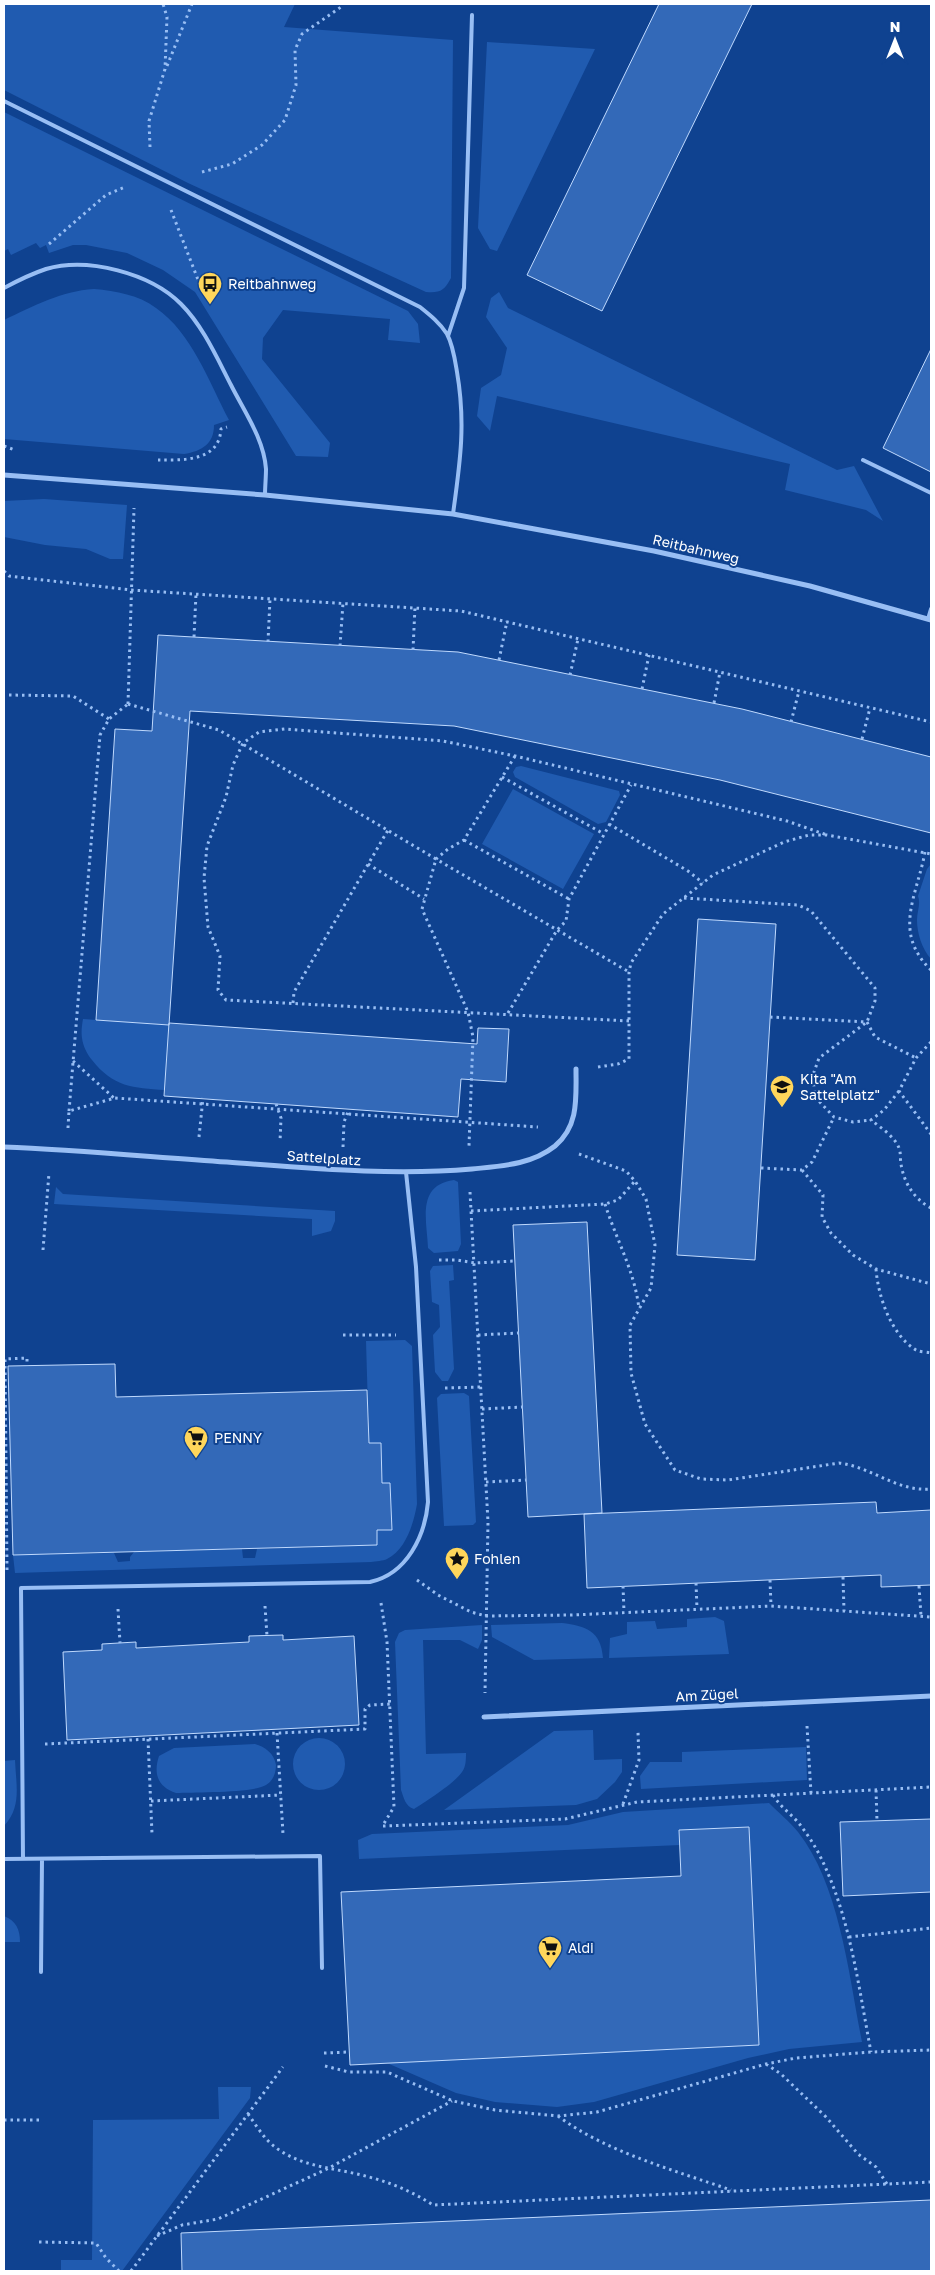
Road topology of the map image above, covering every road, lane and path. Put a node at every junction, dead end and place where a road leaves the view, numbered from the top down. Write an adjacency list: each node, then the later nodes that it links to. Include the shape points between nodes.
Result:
1 (192, 4): 4 (path)
2 (341, 7): 6 (path, via 302,34 295,50 296,85 286,120 262,146 232,164 188,176)
3 (472, 15): 9 (lane, via 464,288)
4 (166, 69)
5 (4, 101): 6 (lane)
6 (160, 179): 7 (path, via 129,185 106,195 50,243 46,250); 9 (lane, via 420,307 438,322)
7 (47, 269): 8 (lane); 10 (lane, via 69,266 118,270 147,281 180,303 214,352)
8 (4, 288)
9 (448, 336): 19 (lane, via 461,398 462,440)
10 (249, 419): 13 (path, via 221,429 218,443 202,457); 18 (lane, via 259,439 266,468)
11 (4, 446): 12 (path)
12 (19, 451)
13 (157, 460)
14 (863, 460): 17 (lane)
15 (4, 476): 16 (street, Reitbahnweg)
16 (135, 485): 18 (street, Reitbahnweg); 21 (path)
17 (931, 493)
18 (265, 495): 19 (street, Reitbahnweg)
19 (453, 514): 27 (street, Reitbahnweg, via 654,551 810,586)
20 (4, 572): 21 (path, via 9,576)
21 (131, 590): 22 (path); 42 (path)
22 (196, 594): 23 (path); 29 (path)
23 (270, 598): 24 (path); 31 (path)
24 (343, 603): 25 (path); 32 (path)
25 (415, 607): 28 (path, via 461,611); 33 (path)
26 (931, 609): 27 (lane)
27 (930, 620)
28 (507, 622): 30 (path); 35 (path)
29 (194, 637)
30 (578, 638): 34 (path); 37 (path)
31 (268, 642)
32 (340, 646)
33 (413, 650)
34 (649, 655): 36 (path); 38 (path)
35 (499, 660)
36 (720, 672): 39 (path); 41 (path)
37 (570, 675)
38 (642, 689)
39 (799, 691): 43 (path); 45 (path)
40 (9, 695): 44 (path, via 73,696)
41 (714, 703)
42 (128, 704): 44 (path); 48 (path, via 219,730)
43 (870, 708): 46 (path); 47 (path)
44 (108, 719): 76 (path, via 100,735)
45 (791, 722)
46 (931, 722)
47 (862, 740)
48 (243, 744): 49 (path, via 259,732 285,729 443,742); 53 (path); 68 (path, via 233,765 226,797 206,854 204,878 208,927 220,956 218,990 226,1000)
49 (516, 756): 50 (path); 51 (path)
50 (502, 777): 54 (path); 56 (path)
51 (631, 785): 52 (path); 55 (path, via 787,821)
52 (609, 824): 54 (path); 61 (path)
53 (388, 830): 59 (path); 60 (path)
54 (604, 834): 64 (path)
55 (827, 834): 57 (path); 61 (path, via 784,842 713,875)
56 (464, 840): 59 (path); 64 (path)
57 (925, 852): 58 (path); 66 (path, via 911,901 909,924 912,943)
58 (931, 854)
59 (436, 859): 63 (path); 65 (path)
60 (368, 864): 63 (path); 68 (path, via 294,992)
61 (703, 883): 62 (path)
62 (684, 898): 67 (path, via 663,914 631,963); 73 (path, via 798,905 811,911 875,988 875,1001)
63 (424, 899): 69 (path, via 422,909)
64 (569, 899): 65 (path, via 566,922)
65 (557, 930): 67 (path); 70 (path)
66 (931, 970)
67 (629, 972): 72 (path)
68 (293, 1003): 69 (path)
69 (468, 1012): 70 (path); 91 (path, via 473,1037)
70 (508, 1014): 72 (path)
71 (770, 1017): 73 (path)
72 (629, 1021): 77 (path, via 629,1059 618,1064)
73 (867, 1022): 75 (path, via 875,1037); 88 (path, via 819,1058 813,1074 815,1097)
74 (931, 1042): 75 (path)
75 (916, 1058): 78 (path)
76 (73, 1061): 79 (path); 85 (path)
77 (576, 1069): 92 (street, via 575,1112)
78 (899, 1091): 90 (path); 93 (path)
79 (115, 1098): 81 (path); 85 (path)
80 (203, 1098): 81 (path)
81 (202, 1104): 84 (path); 98 (path)
82 (276, 1104): 84 (path)
83 (349, 1109): 86 (path)
84 (278, 1110): 86 (path); 99 (path, via 282,1118)
85 (69, 1111): 97 (path)
86 (347, 1114): 89 (path); 103 (path)
87 (422, 1114): 89 (path)
88 (834, 1117): 90 (path, via 853,1122); 102 (path, via 812,1162)
89 (422, 1120): 91 (path)
90 (871, 1120): 107 (path, via 885,1130 899,1147 908,1187)
91 (470, 1123): 92 (path); 101 (path)
92 (570, 1129): 94 (street, Sattelplatz)
93 (931, 1134)
94 (555, 1145): 101 (street, Sattelplatz, via 541,1155 512,1165); 105 (path, via 626,1171)
95 (4, 1147): 96 (street, Sattelplatz)
96 (51, 1150): 97 (street, Sattelplatz); 109 (path)
97 (67, 1151): 98 (street, Sattelplatz)
98 (197, 1160): 99 (street, Sattelplatz)
99 (279, 1166): 103 (street, Sattelplatz)
100 (761, 1168): 102 (path)
101 (468, 1169): 104 (street, Sattelplatz); 108 (path)
102 (802, 1170): 113 (path, via 823,1195 822,1217 831,1233 853,1255)
103 (342, 1171): 104 (street, Sattelplatz)
104 (406, 1172): 110 (lane)
105 (636, 1181): 106 (path, via 618,1200); 115 (path, via 646,1199 655,1245 651,1288)
106 (604, 1204): 108 (path); 115 (path, via 632,1276)
107 (931, 1208)
108 (471, 1211): 112 (path)
109 (43, 1250)
110 (416, 1261): 112 (path); 123 (lane)
111 (515, 1261): 112 (path)
112 (474, 1263): 119 (path)
113 (876, 1269): 114 (path); 120 (path, via 877,1286 889,1316 903,1338 917,1350)
114 (931, 1284)
115 (639, 1310): 129 (path, via 630,1325 632,1372 645,1424 675,1470 701,1479 728,1480 839,1463 854,1465 904,1487)
116 (519, 1334): 119 (path)
117 (343, 1336): 118 (path)
118 (390, 1336)
119 (478, 1336): 122 (path)
120 (931, 1354)
121 (27, 1366): 126 (path, via 27,1358 5,1359)
122 (481, 1387): 123 (path); 125 (path)
123 (422, 1389): 130 (lane, via 427,1518 421,1536)
124 (523, 1407): 125 (path)
125 (482, 1409): 128 (path)
126 (6, 1429): 132 (path)
127 (526, 1480): 128 (path)
128 (486, 1482): 143 (path)
129 (931, 1489)
130 (402, 1565): 133 (lane); 143 (path, via 438,1595)
131 (842, 1577): 141 (path)
132 (7, 1578)
133 (377, 1580): 136 (lane); 149 (path, via 387,1642)
134 (770, 1580): 139 (path)
135 (696, 1583): 140 (path)
136 (117, 1586): 146 (path); 154 (lane, via 21,1588)
137 (623, 1586): 142 (path)
138 (919, 1586): 144 (path)
139 (771, 1606): 140 (path); 141 (path)
140 (697, 1609): 142 (path)
141 (844, 1610): 144 (path)
142 (624, 1613): 143 (path)
143 (486, 1616): 151 (path)
144 (921, 1616): 145 (path)
145 (931, 1617)
146 (120, 1643)
147 (931, 1696): 148 (street, Am Zügel)
148 (806, 1702): 150 (street, Am Zügel); 157 (path)
149 (390, 1704): 152 (path, via 370,1705 364,1709 365,1728); 161 (path, via 394,1807 383,1826 565,1819)
150 (637, 1710): 151 (street, Am Zügel); 161 (path, via 639,1760)
151 (484, 1717)
152 (278, 1733): 153 (path); 158 (path)
153 (148, 1739): 154 (path); 160 (path)
154 (21, 1745): 166 (lane)
155 (931, 1787): 156 (path)
156 (876, 1790): 157 (path); 162 (path)
157 (811, 1793): 159 (path)
158 (281, 1795): 160 (path); 164 (path)
159 (773, 1795): 161 (path); 169 (path, via 780,1807 801,1825 817,1851 831,1881)
160 (151, 1801): 163 (path)
161 (623, 1804)
162 (878, 1821)
163 (152, 1857): 164 (lane); 167 (lane)
164 (283, 1857): 170 (lane, via 320,1856)
165 (4, 1859): 166 (lane)
166 (23, 1859): 167 (lane)
167 (42, 1859): 171 (lane)
168 (931, 1928): 169 (path)
169 (849, 1937): 174 (path)
170 (322, 1968)
171 (41, 1972)
172 (931, 2050): 174 (path)
173 (349, 2052): 175 (path)
174 (871, 2052): 176 (path, via 796,2058)
175 (324, 2053)
176 (766, 2064): 181 (path, via 597,2112); 186 (path, via 826,2117 858,2154 876,2168)
177 (325, 2066): 179 (path, via 349,2072 387,2072)
178 (284, 2067): 180 (path)
179 (453, 2101): 181 (path, via 495,2110); 184 (path)
180 (248, 2114): 184 (path, via 274,2146 292,2158); 188 (path)
181 (558, 2116): 187 (path, via 573,2127 647,2161)
182 (4, 2120): 183 (path)
183 (40, 2120)
184 (327, 2169): 187 (path, via 369,2177 413,2192 433,2204); 188 (path, via 218,2219 182,2226)
185 (931, 2182): 186 (path)
186 (887, 2184): 187 (path)
187 (733, 2191)
188 (157, 2236): 191 (path)
189 (40, 2242): 190 (path, via 96,2243)
190 (119, 2271)
191 (131, 2271)

